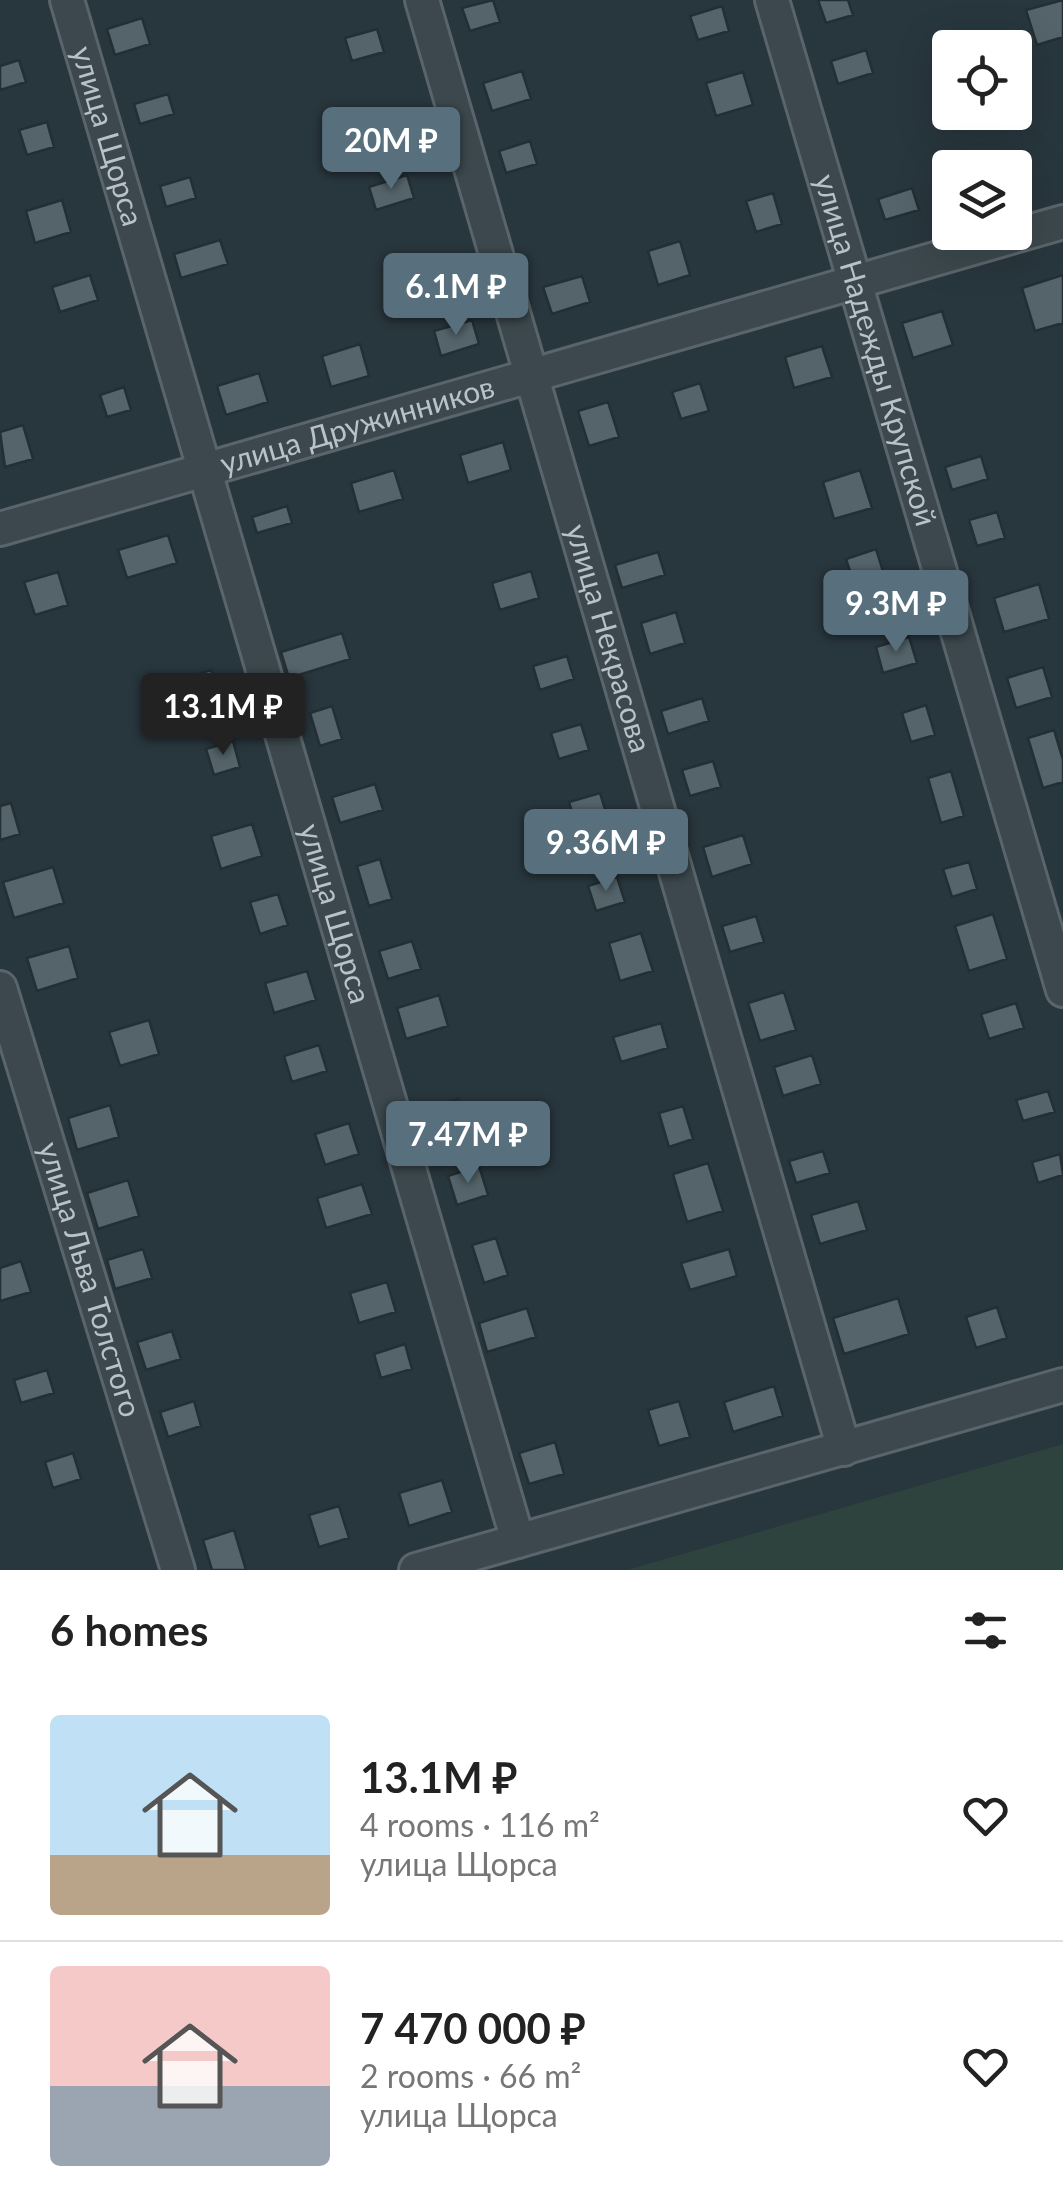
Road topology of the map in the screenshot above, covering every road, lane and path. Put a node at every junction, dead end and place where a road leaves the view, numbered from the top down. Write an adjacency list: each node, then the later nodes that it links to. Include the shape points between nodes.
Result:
1 (67, 0): 7 (street, улица Щорса)
2 (422, 0): 6 (street, улица Некрасова)
3 (772, 0): 5 (street, улица Надежды Крупской)
4 (1063, 222): 5 (street, улица Дружинников)
5 (852, 283): 6 (street, улица Дружинников); 10 (street, улица Надежды Крупской)
6 (534, 373): 7 (street, улица Дружинников); 12 (street, улица Некрасова)
7 (203, 470): 8 (street, улица Дружинников); 13 (street, улица Щорса)
8 (0, 529)
9 (0, 988): 14 (street, улица Льва Толстого)
10 (1063, 990)
11 (1063, 1385): 12 (street)
12 (844, 1449): 13 (street)
13 (518, 1541): 15 (street)
14 (178, 1570)
15 (416, 1570)

